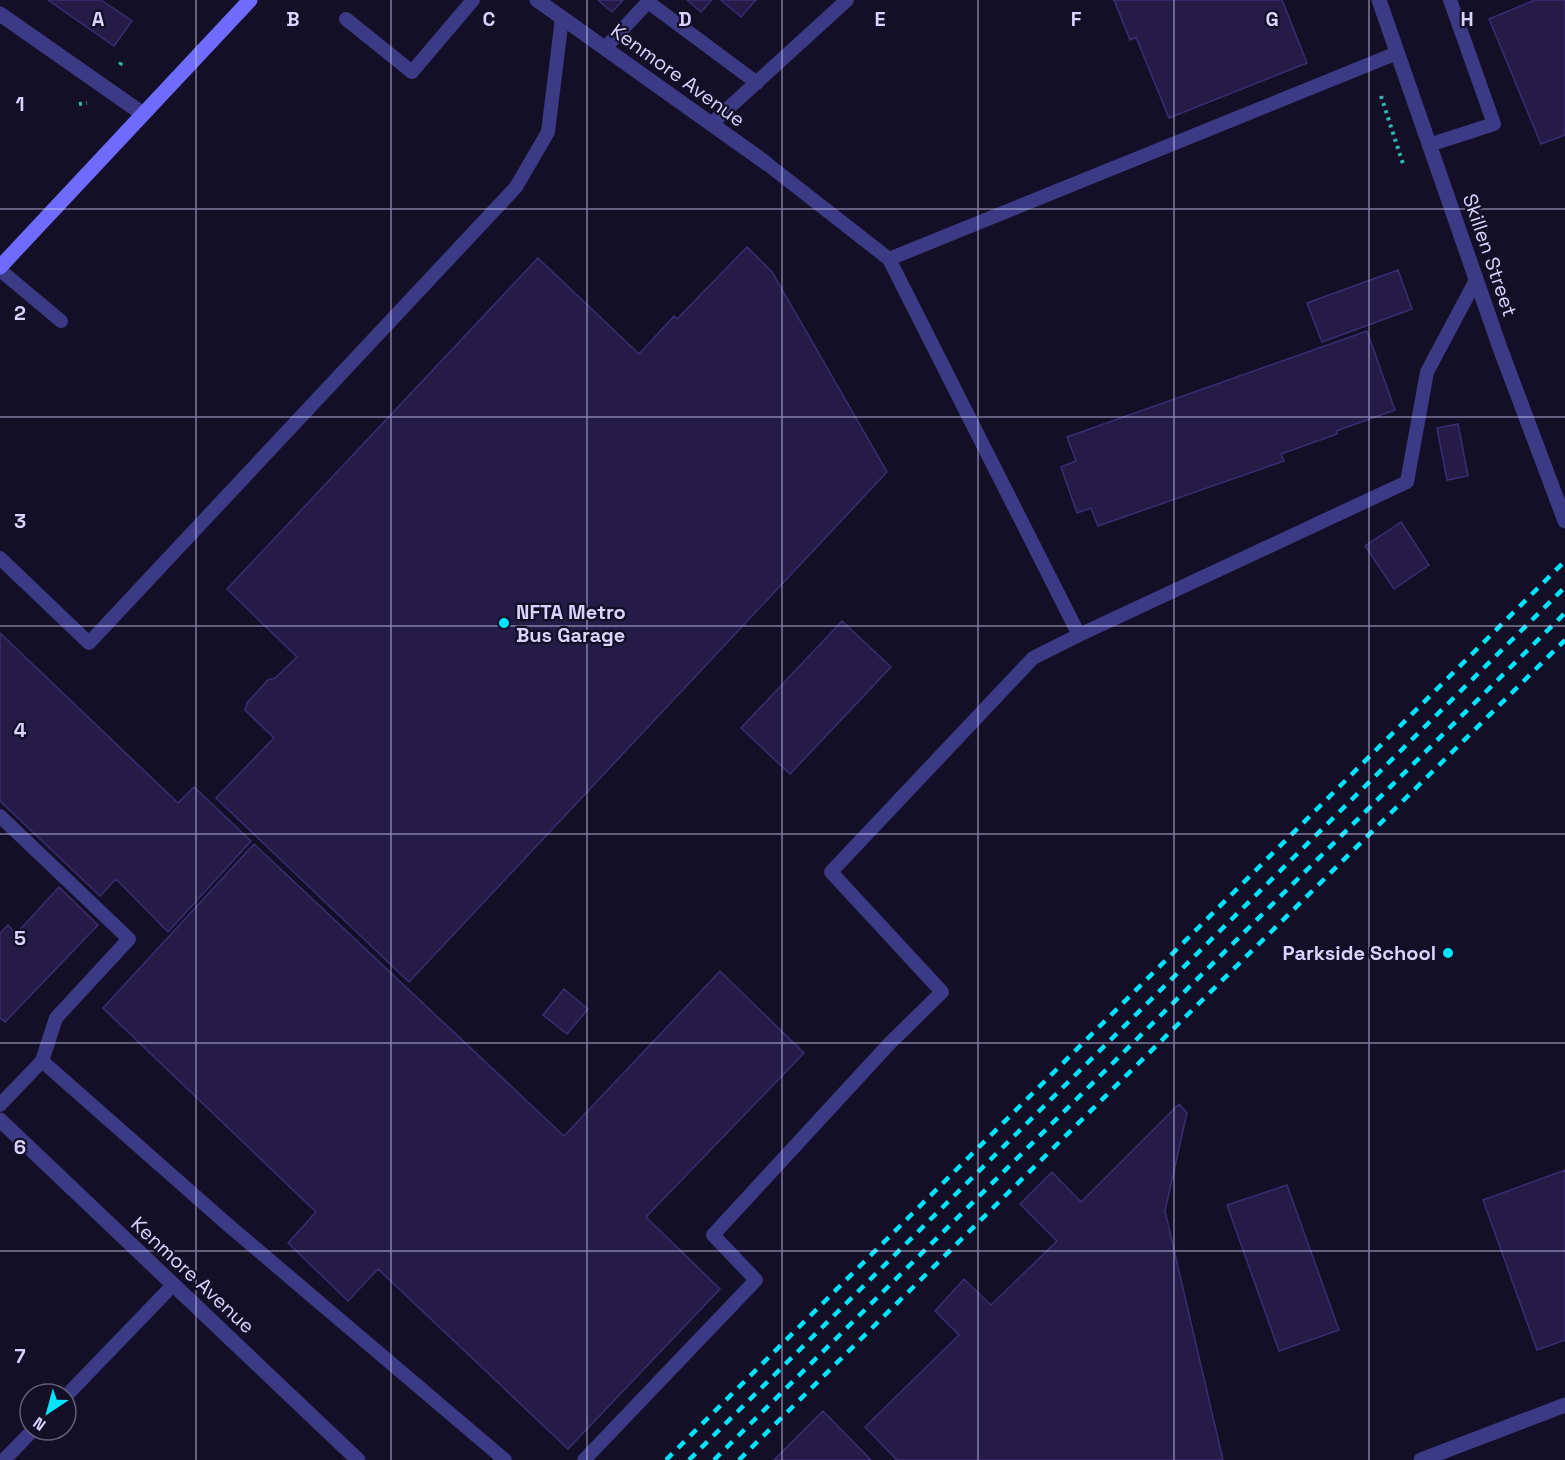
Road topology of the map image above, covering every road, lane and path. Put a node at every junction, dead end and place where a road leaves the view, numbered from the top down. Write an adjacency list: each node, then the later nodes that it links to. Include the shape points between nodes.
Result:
1 (250, 0): 18 (main road)
2 (474, 0): 9 (lane, via 412,72)
3 (537, 0): 8 (street, Kenmore Avenue)
4 (847, 0): 14 (lane)
5 (1378, 0): 11 (street, Skillen Street)
6 (1450, 0): 20 (lane, via 1494,124)
7 (0, 14): 18 (street)
8 (562, 18): 10 (street, Kenmore Avenue); 28 (lane, via 548,132 516,187 89,643)
9 (346, 19)
10 (604, 48): 14 (lane, via 648,2); 19 (street, Kenmore Avenue)
11 (1397, 53): 20 (street, Skillen Street); 23 (lane)
12 (123, 59): 13 (path)
13 (120, 65)
14 (757, 83): 19 (lane)
15 (1381, 96): 22 (path)
16 (87, 103): 17 (path)
17 (79, 104)
18 (143, 114): 24 (main road)
19 (711, 124): 21 (street, Kenmore Avenue)
20 (1429, 145): 25 (street, Skillen Street)
21 (766, 164): 23 (lane)
22 (1404, 167)
23 (889, 259): 29 (lane)
24 (0, 268): 26 (lane)
25 (1476, 280): 27 (street, Skillen Street); 29 (lane, via 1427,372 1407,482)
26 (61, 321)
27 (1565, 522)
28 (0, 558)
29 (1079, 635): 41 (lane, via 1032,658 831,872 942,992 713,1235 756,1280)
30 (0, 816): 31 (lane, via 129,939 56,1018)
31 (42, 1061): 32 (lane); 40 (lane)
32 (0, 1105)
33 (0, 1120): 34 (street, Kenmore Avenue)
34 (173, 1285): 35 (lane); 39 (street, Kenmore Avenue)
35 (78, 1384)
36 (1565, 1405): 42 (street)
37 (21, 1442): 38 (lane)
38 (4, 1460)
39 (358, 1460)
40 (505, 1460)
41 (584, 1460)
42 (1421, 1460)

